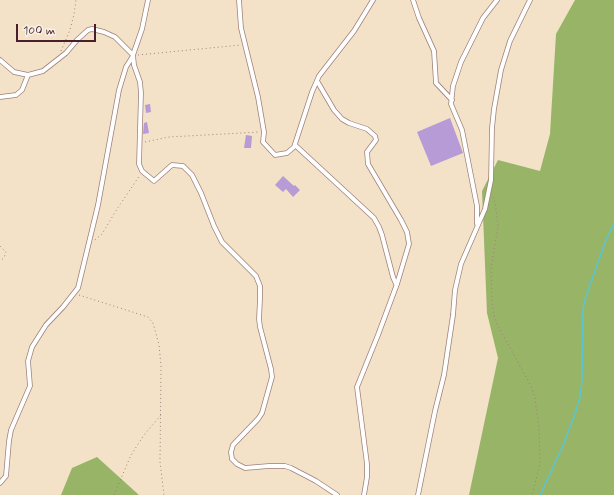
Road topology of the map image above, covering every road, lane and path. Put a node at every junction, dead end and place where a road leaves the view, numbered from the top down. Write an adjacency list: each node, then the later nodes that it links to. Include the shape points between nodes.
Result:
1 (76, 0): 9 (path, via 70,30)
2 (148, 0): 10 (street)
3 (238, 0): 8 (street)
4 (373, 0): 13 (street, via 354,31)
5 (413, 0): 15 (street, via 418,18 434,51 436,83)
6 (498, 0): 15 (street, via 483,18 460,62)
7 (530, 0): 20 (street, via 510,41 501,70 492,128)
8 (245, 45): 10 (path); 16 (street)
9 (60, 53)
10 (134, 55): 12 (street, via 115,37 90,29 44,72); 17 (street, via 141,93); 23 (street, via 126,67 119,90)
11 (0, 60): 12 (street, via 14,72)
12 (28, 75): 14 (street, via 22,90 16,96)
13 (317, 81): 18 (street); 25 (street, via 342,119 367,129 376,140 367,152 368,164 401,220 409,244)
14 (0, 97)
15 (452, 100): 21 (street, via 451,104 462,130 477,206)
16 (264, 132): 17 (path, via 169,137); 18 (street, via 264,142 275,155 287,153)
17 (139, 142): 19 (street, via 139,164)
18 (295, 145): 25 (street, via 374,218 382,235)
19 (142, 171): 23 (path, via 102,234); 31 (street, via 154,181 172,164 183,166 192,175 222,242 256,276 260,286 260,327 272,377 262,413 233,444 232,459 245,468 291,468)
20 (489, 189): 21 (street); 34 (path, via 495,202 498,225 491,269 494,315 535,398 540,464)
21 (477, 227): 33 (street, via 461,264 455,290 444,375)
22 (0, 246): 24 (path, via 6,252)
23 (88, 246): 26 (street, via 78,288)
24 (0, 261)
25 (396, 284): 32 (street, via 357,386 367,464)
26 (74, 294): 27 (path, via 151,320 159,345 162,378); 28 (street, via 46,325 32,347 28,361 30,386 11,430 6,476)
27 (161, 414): 29 (path, via 131,456); 30 (path, via 161,472)
28 (0, 483)
29 (114, 495)
30 (164, 495)
31 (337, 495)
32 (364, 495)
33 (418, 495)
34 (532, 495)

